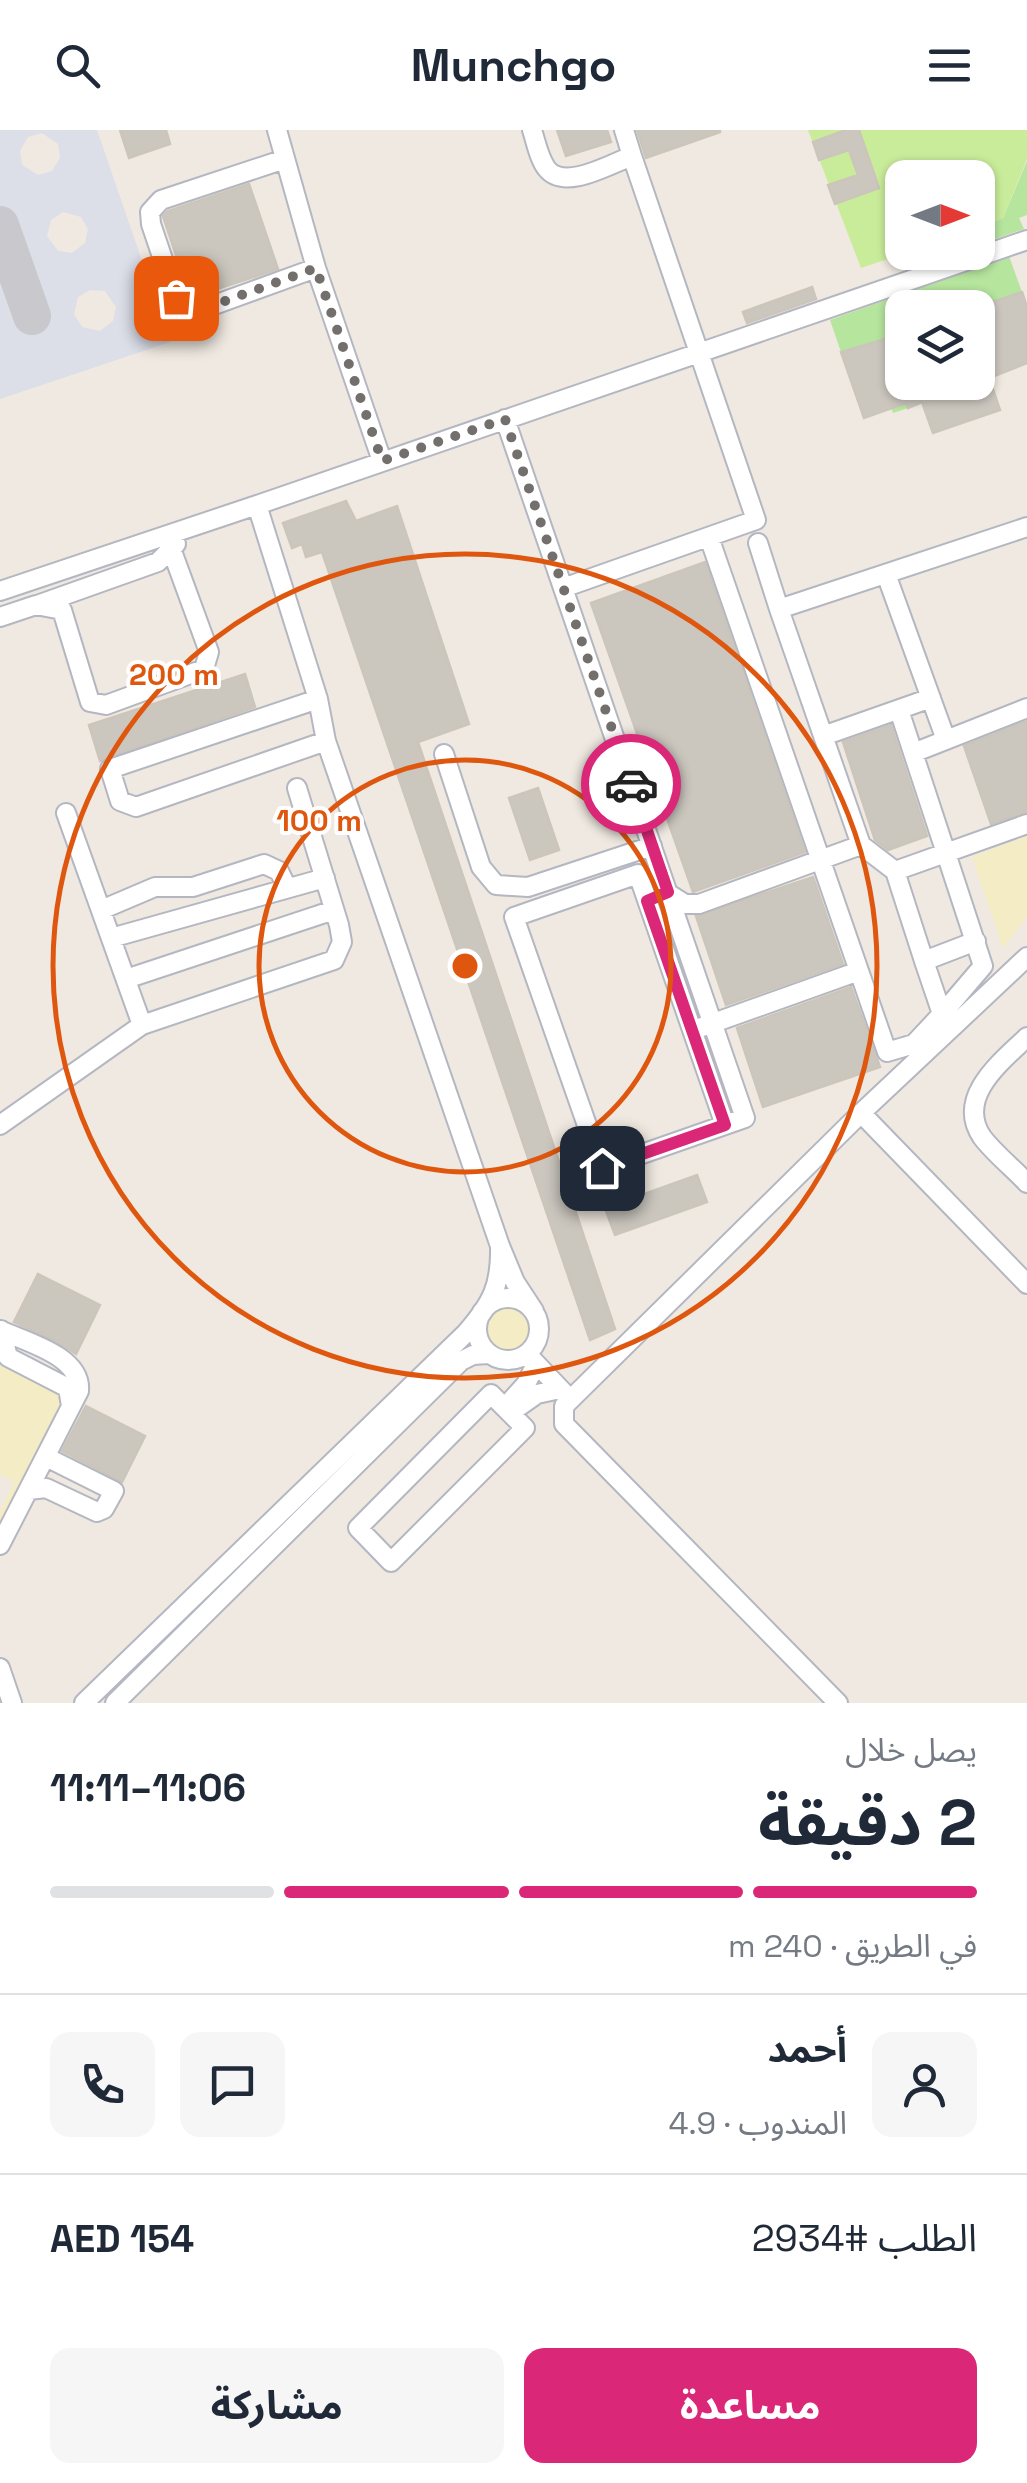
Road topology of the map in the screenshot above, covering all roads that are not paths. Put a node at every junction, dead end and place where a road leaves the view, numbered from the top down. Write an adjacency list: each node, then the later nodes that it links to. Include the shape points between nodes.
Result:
1 (277, 130): 5 (lane)
2 (532, 130): 4 (lane, via 543,163 562,178)
3 (624, 130): 4 (lane)
4 (632, 156): 8 (lane)
5 (285, 158): 7 (lane); 7 (lane, via 160,200 150,224 176,298 192,309)
6 (1027, 240): 8 (lane)
7 (316, 268): 10 (lane)
8 (700, 354): 9 (lane); 12 (lane)
9 (505, 419): 10 (lane); 18 (lane)
10 (382, 461): 11 (lane)
11 (257, 505): 13 (lane); 24 (lane)
12 (748, 522): 15 (lane); 21 (lane)
13 (187, 526): 16 (lane); 19 (lane)
14 (1027, 527): 17 (lane)
15 (708, 536): 18 (lane); 38 (lane)
16 (172, 551): 20 (lane, via 158,562); 20 (lane, via 209,652 204,669 106,705 90,702 62,610)
17 (886, 574): 21 (lane); 23 (lane)
18 (563, 588): 36 (lane)
19 (0, 591)
20 (36, 605): 22 (lane)
21 (779, 609): 27 (lane)
22 (0, 617)
23 (931, 698): 26 (lane); 28 (lane)
24 (318, 699): 29 (lane); 29 (lane, via 110,769 120,801 136,807)
25 (1027, 708): 28 (lane)
26 (899, 710): 27 (lane); 30 (lane)
27 (823, 736): 35 (lane)
28 (946, 740): 30 (lane)
29 (326, 741): 61 (lane)
30 (913, 752): 37 (lane)
31 (444, 754): 36 (lane, via 482,866 496,884 528,887)
32 (296, 788): 40 (lane)
33 (66, 813): 44 (lane)
34 (1027, 824): 37 (lane)
35 (862, 845): 38 (lane); 39 (lane)
36 (652, 846): 42 (lane)
37 (946, 852): 39 (lane); 47 (lane)
38 (821, 860): 42 (lane, via 699,904 685,904); 50 (lane)
39 (895, 871): 49 (lane)
40 (325, 878): 41 (lane); 45 (lane)
41 (287, 888): 44 (lane, via 279,871 264,864 194,888 155,886); 46 (lane)
42 (668, 892): 43 (lane); 53 (lane)
43 (647, 901): 55 (lane); 59 (lane, via 638,874 514,917 602,1168)
44 (100, 910): 46 (lane)
45 (334, 910): 51 (lane); 54 (lane, via 342,942 334,960)
46 (111, 938): 51 (lane)
47 (976, 941): 49 (lane); 52 (lane, via 983,966)
48 (1027, 957): 57 (lane)
49 (924, 961): 52 (lane)
50 (860, 972): 52 (lane, via 888,1052 914,1044); 53 (lane)
51 (126, 979): 54 (lane)
52 (942, 1014)
53 (713, 1023): 55 (lane); 59 (lane, via 745,1118)
54 (142, 1025): 58 (lane)
55 (692, 1030): 59 (lane)
56 (1027, 1037): 60 (lane, via 990,1072 975,1106 981,1135)
57 (862, 1113): 62 (lane); 68 (lane)
58 (0, 1125)
59 (725, 1125)
60 (1027, 1183)
61 (500, 1246): 63 (lane, via 501,1272); 64 (lane)
62 (1027, 1284)
63 (484, 1310): 64 (lane, via 515,1298); 66 (lane, via 477,1328); 75 (lane)
64 (534, 1311): 67 (lane, via 539,1334)
65 (0, 1330): 70 (lane, via 69,1363 80,1381)
66 (489, 1354): 67 (lane); 76 (lane, via 461,1360)
67 (532, 1359): 68 (lane); 69 (lane, via 526,1384)
68 (565, 1394): 69 (lane, via 536,1394); 77 (lane, via 564,1424)
69 (507, 1410): 69 (lane, via 492,1394 358,1528 391,1562 525,1428)
70 (46, 1457): 71 (lane); 71 (lane, via 114,1491 96,1512 46,1488)
71 (30, 1490): 72 (lane)
72 (0, 1545)
73 (1, 1674): 74 (lane)
74 (12, 1703)
75 (84, 1703)
76 (115, 1703)
77 (838, 1703)

